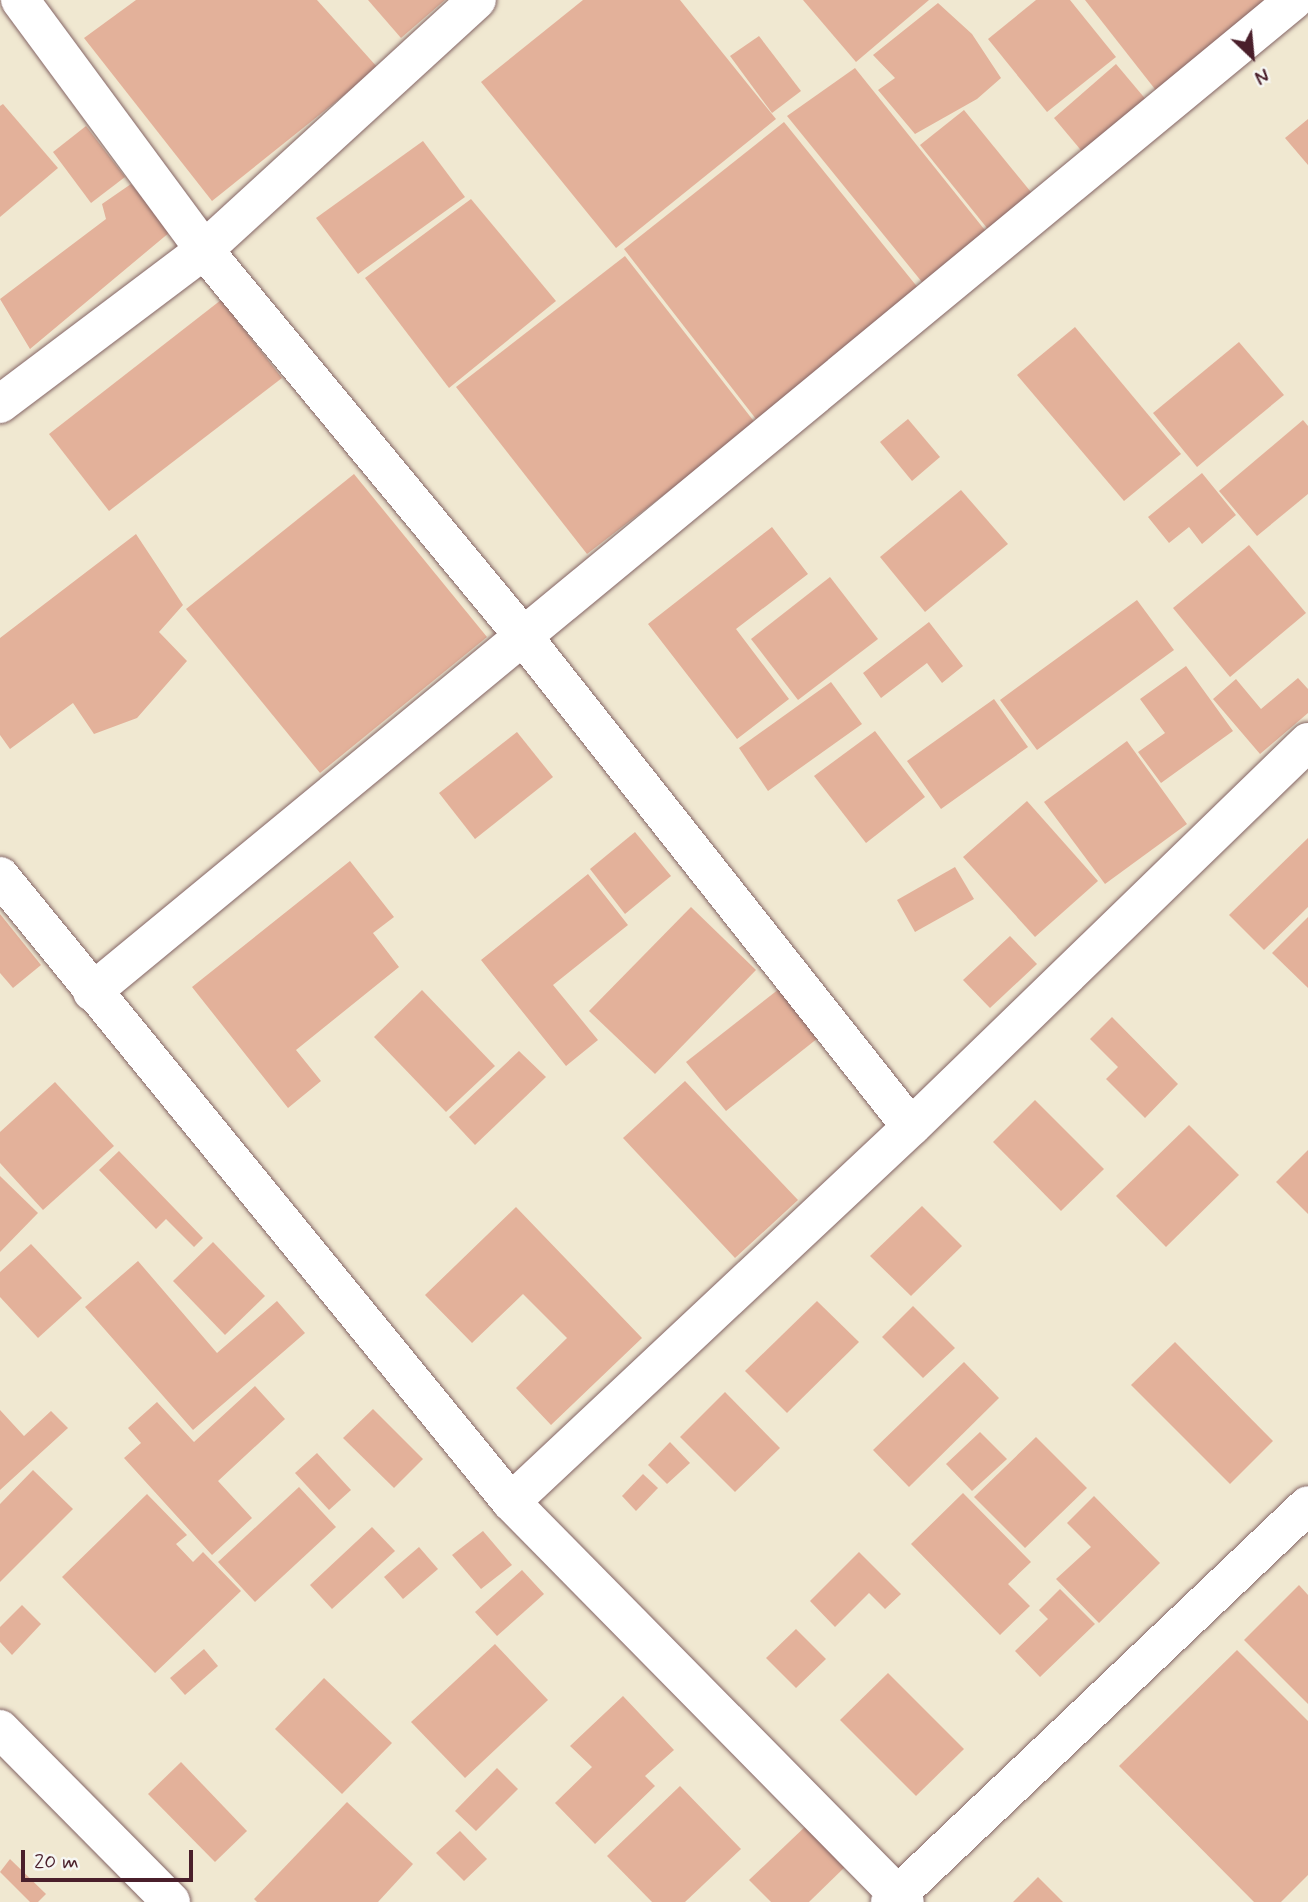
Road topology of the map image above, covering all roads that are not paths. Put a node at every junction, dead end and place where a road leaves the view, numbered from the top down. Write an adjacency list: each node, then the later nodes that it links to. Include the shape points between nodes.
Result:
1 (20, 0): 4 (street)
2 (477, 0): 4 (street)
3 (1294, 0): 6 (street)
4 (204, 250): 5 (street); 6 (street)
5 (0, 404)
6 (522, 635): 9 (street); 10 (street)
7 (1308, 742): 10 (street)
8 (0, 876): 9 (street)
9 (92, 992): 11 (street)
10 (911, 1127): 11 (street)
11 (511, 1502): 14 (street)
12 (1308, 1506): 14 (street)
13 (0, 1729): 15 (street)
14 (898, 1900)
15 (171, 1902)

